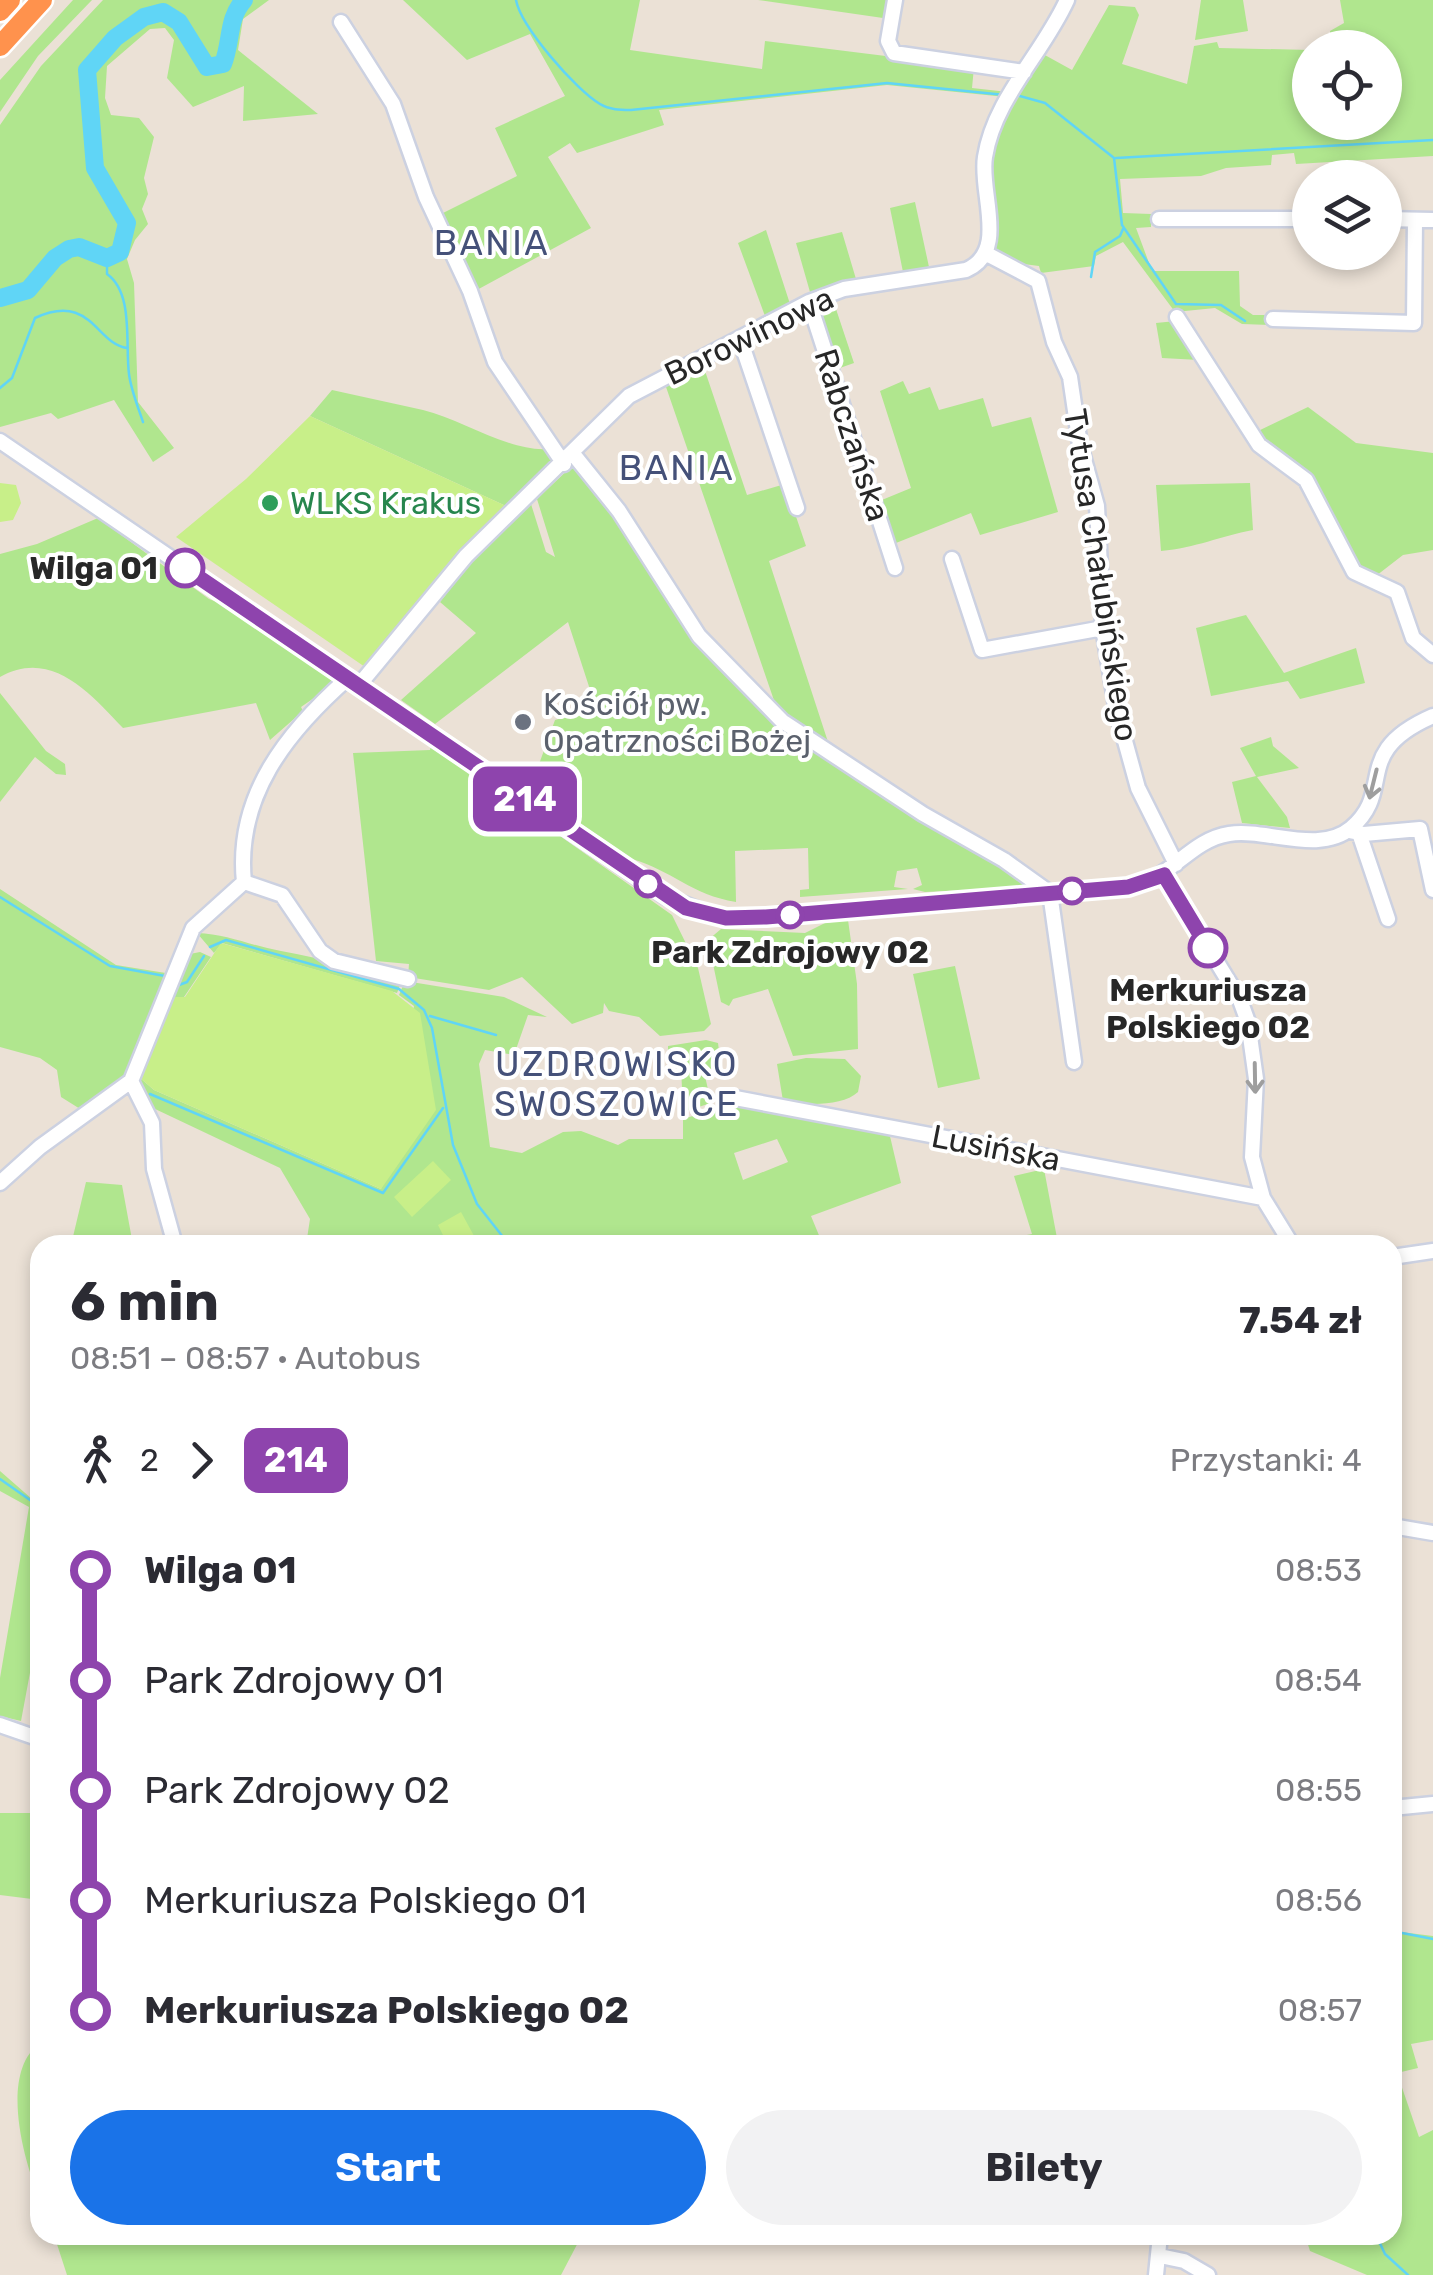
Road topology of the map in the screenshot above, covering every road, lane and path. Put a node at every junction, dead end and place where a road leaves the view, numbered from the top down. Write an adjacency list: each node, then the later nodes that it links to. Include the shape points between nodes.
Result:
1 (10, 0): 5 (highway)
2 (42, 0): 7 (highway)
3 (895, 0): 8 (street, via 888,41 894,53)
4 (1067, 0): 8 (street)
5 (0, 12)
6 (341, 22): 20 (street, via 393,104 496,362)
7 (0, 46)
8 (1024, 72): 14 (street, via 985,152)
9 (1159, 219): 10 (street)
10 (1292, 219)
11 (1402, 220): 12 (street)
12 (1415, 220): 13 (street); 17 (street, via 1414,323)
13 (1433, 220)
14 (986, 253): 15 (street, Borowinowa, via 966,270 844,289); 24 (street, Tytusa Chałubińskiego, via 1038,281 1070,377 1097,506)
15 (809, 302): 18 (street, Borowinowa); 23 (street, Rabczańska)
16 (1178, 317): 25 (street, via 1259,445 1306,480 1354,572 1397,592 1413,638)
17 (1273, 318)
18 (740, 339): 20 (street, Borowinowa, via 629,396); 21 (street)
19 (1, 444): 26 (street)
20 (569, 460): 26 (street, Borowinowa, via 466,556); 33 (street, via 619,511 699,636 782,722)
21 (797, 508)
22 (952, 560): 24 (street, via 982,650)
23 (895, 568)
24 (1103, 628): 29 (street, Tytusa Chałubińskiego, via 1133,772)
25 (1433, 655)
26 (354, 682): 31 (street, Borowinowa, via 277,753 240,848); 33 (street, via 666,897 702,913 747,918)
27 (1433, 716): 28 (street, one-way to 28, via 1388,744)
28 (1354, 832): 29 (street, via 1312,840 1228,834); 32 (street, via 1420,828); 34 (street)
29 (1176, 864): 30 (street)
30 (1164, 875): 33 (street, via 1140,886); 40 (street, one-way to 40, via 1248,1022 1256,1078 1252,1157)
31 (244, 882): 35 (street, via 282,895 334,961); 37 (street, via 193,928)
32 (1433, 890)
33 (1050, 894): 36 (street)
34 (1388, 919)
35 (408, 980)
36 (1074, 1062)
37 (131, 1081): 39 (street); 41 (street, via 152,1123 154,1170)
38 (730, 1097): 40 (street, Lusińska)
39 (0, 1183)
40 (1263, 1198): 42 (street)
41 (172, 1235)
42 (1286, 1235)
43 (1433, 1250): 44 (street)
44 (1402, 1255)
45 (1402, 1528): 46 (street)
46 (1433, 1533)
47 (0, 1725): 48 (street)
48 (30, 1736)
49 (1433, 1804): 50 (street)
50 (1402, 1807)
51 (1160, 2245): 52 (street)
52 (1160, 2256): 53 (street); 54 (street)
53 (1156, 2275)
54 (1208, 2275)

